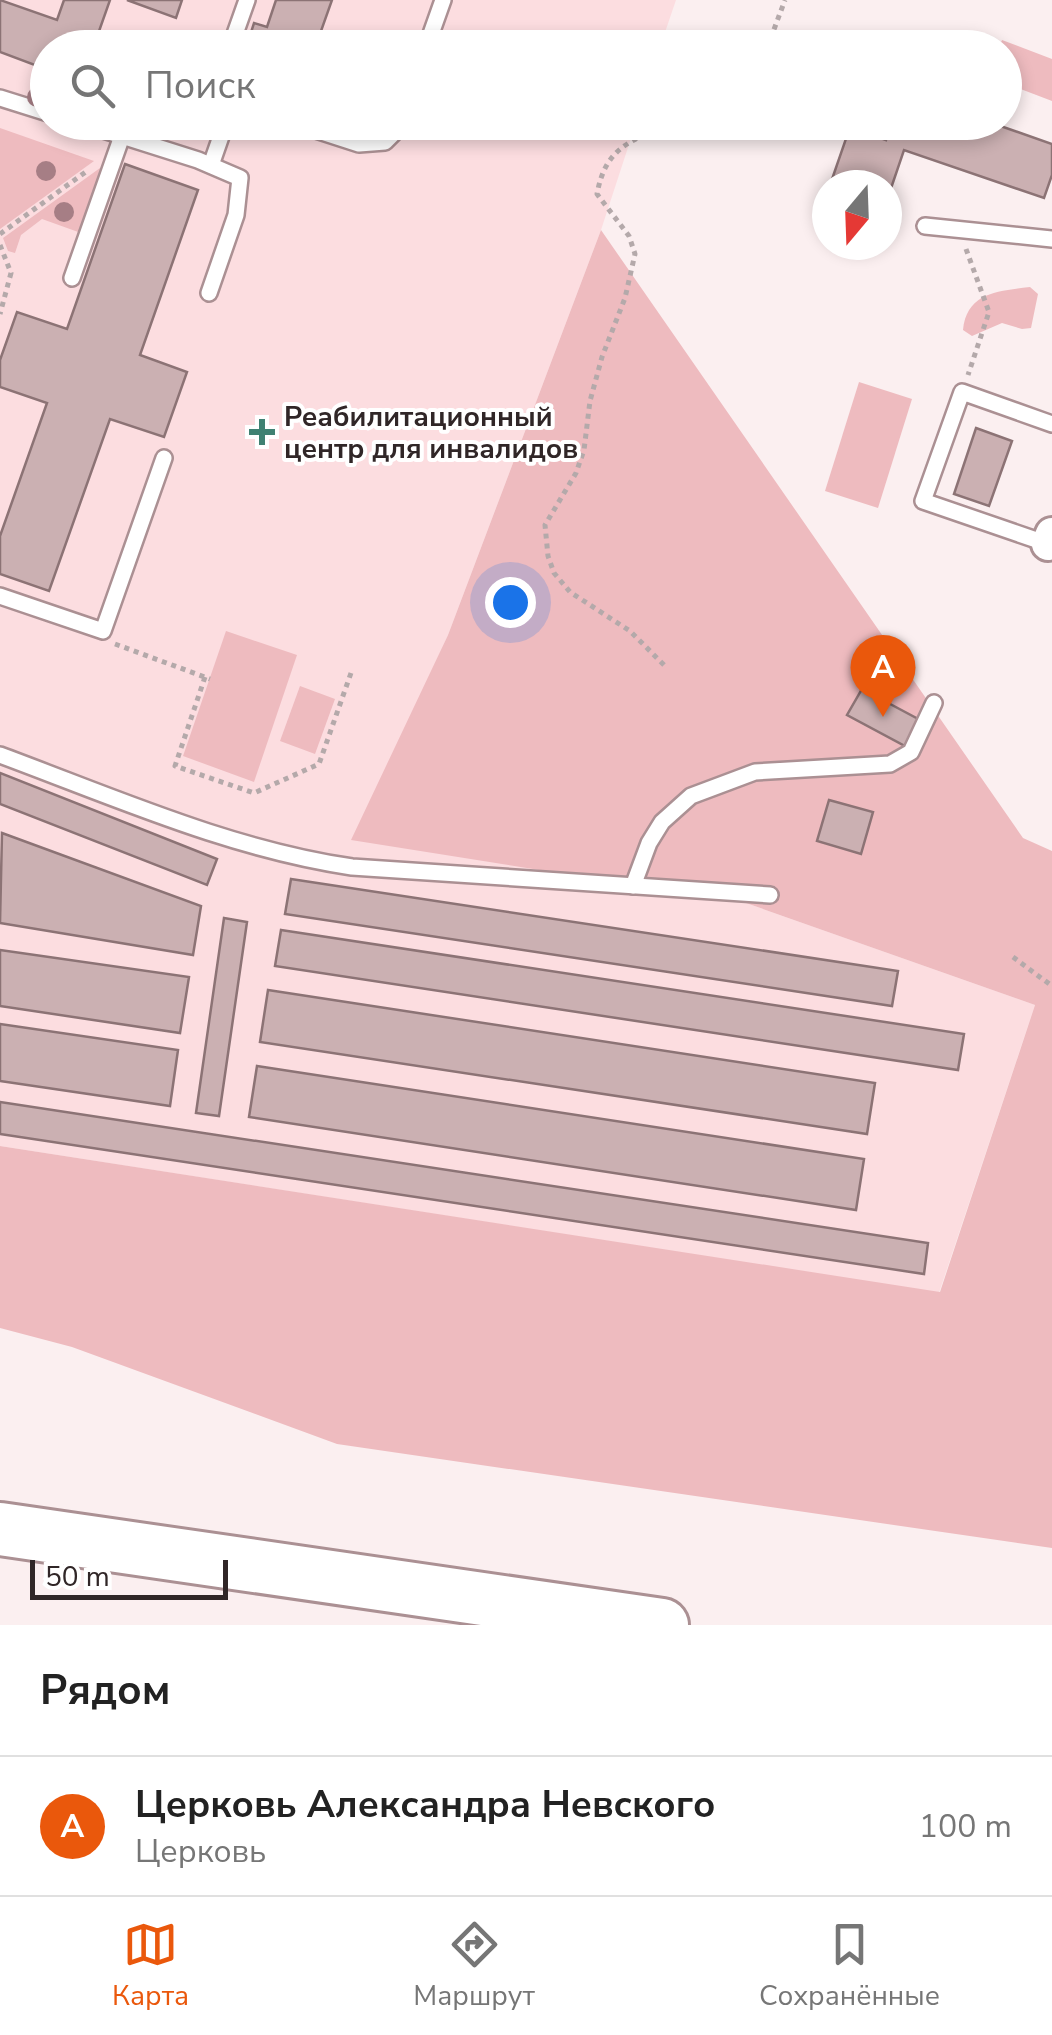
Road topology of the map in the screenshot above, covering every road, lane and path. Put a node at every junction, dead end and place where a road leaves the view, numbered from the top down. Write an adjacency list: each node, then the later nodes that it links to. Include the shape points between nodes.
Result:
1 (246, 0): 4 (lane)
2 (443, 0): 5 (lane)
3 (784, 0): 6 (path)
4 (236, 30)
5 (432, 30)
6 (773, 30)
7 (0, 98): 8 (lane)
8 (30, 107)
9 (112, 140): 19 (path, via 96,165)
10 (114, 140): 22 (lane)
11 (134, 140): 16 (lane)
12 (220, 140): 16 (lane)
13 (347, 140): 14 (lane)
14 (387, 140)
15 (637, 140): 31 (path, via 612,154 602,172 598,194 635,254 590,401 584,450 545,525 554,573 570,592 630,631)
16 (211, 165): 23 (lane, via 240,178 236,215)
17 (925, 226): 18 (lane)
18 (958, 229): 20 (lane); 25 (path, via 989,312)
19 (0, 234)
20 (1052, 239)
21 (0, 246): 24 (path, via 11,274)
22 (72, 278)
23 (209, 292)
24 (0, 314)
25 (962, 392): 26 (lane); 28 (lane, via 924,502)
26 (1052, 424)
27 (164, 458): 30 (lane)
28 (1051, 541)
29 (0, 596): 30 (lane)
30 (103, 631): 32 (path, via 117,645 207,678 175,766 254,793 319,764)
31 (664, 665)
32 (351, 673)
33 (934, 703): 35 (lane, via 911,752 890,764 755,772 692,796 662,822)
34 (0, 755): 35 (lane, via 296,858)
35 (633, 886): 36 (lane)
36 (770, 895)
37 (1014, 957): 38 (path)
38 (1052, 986)
39 (0, 1529): 40 (highway)
40 (662, 1625)

